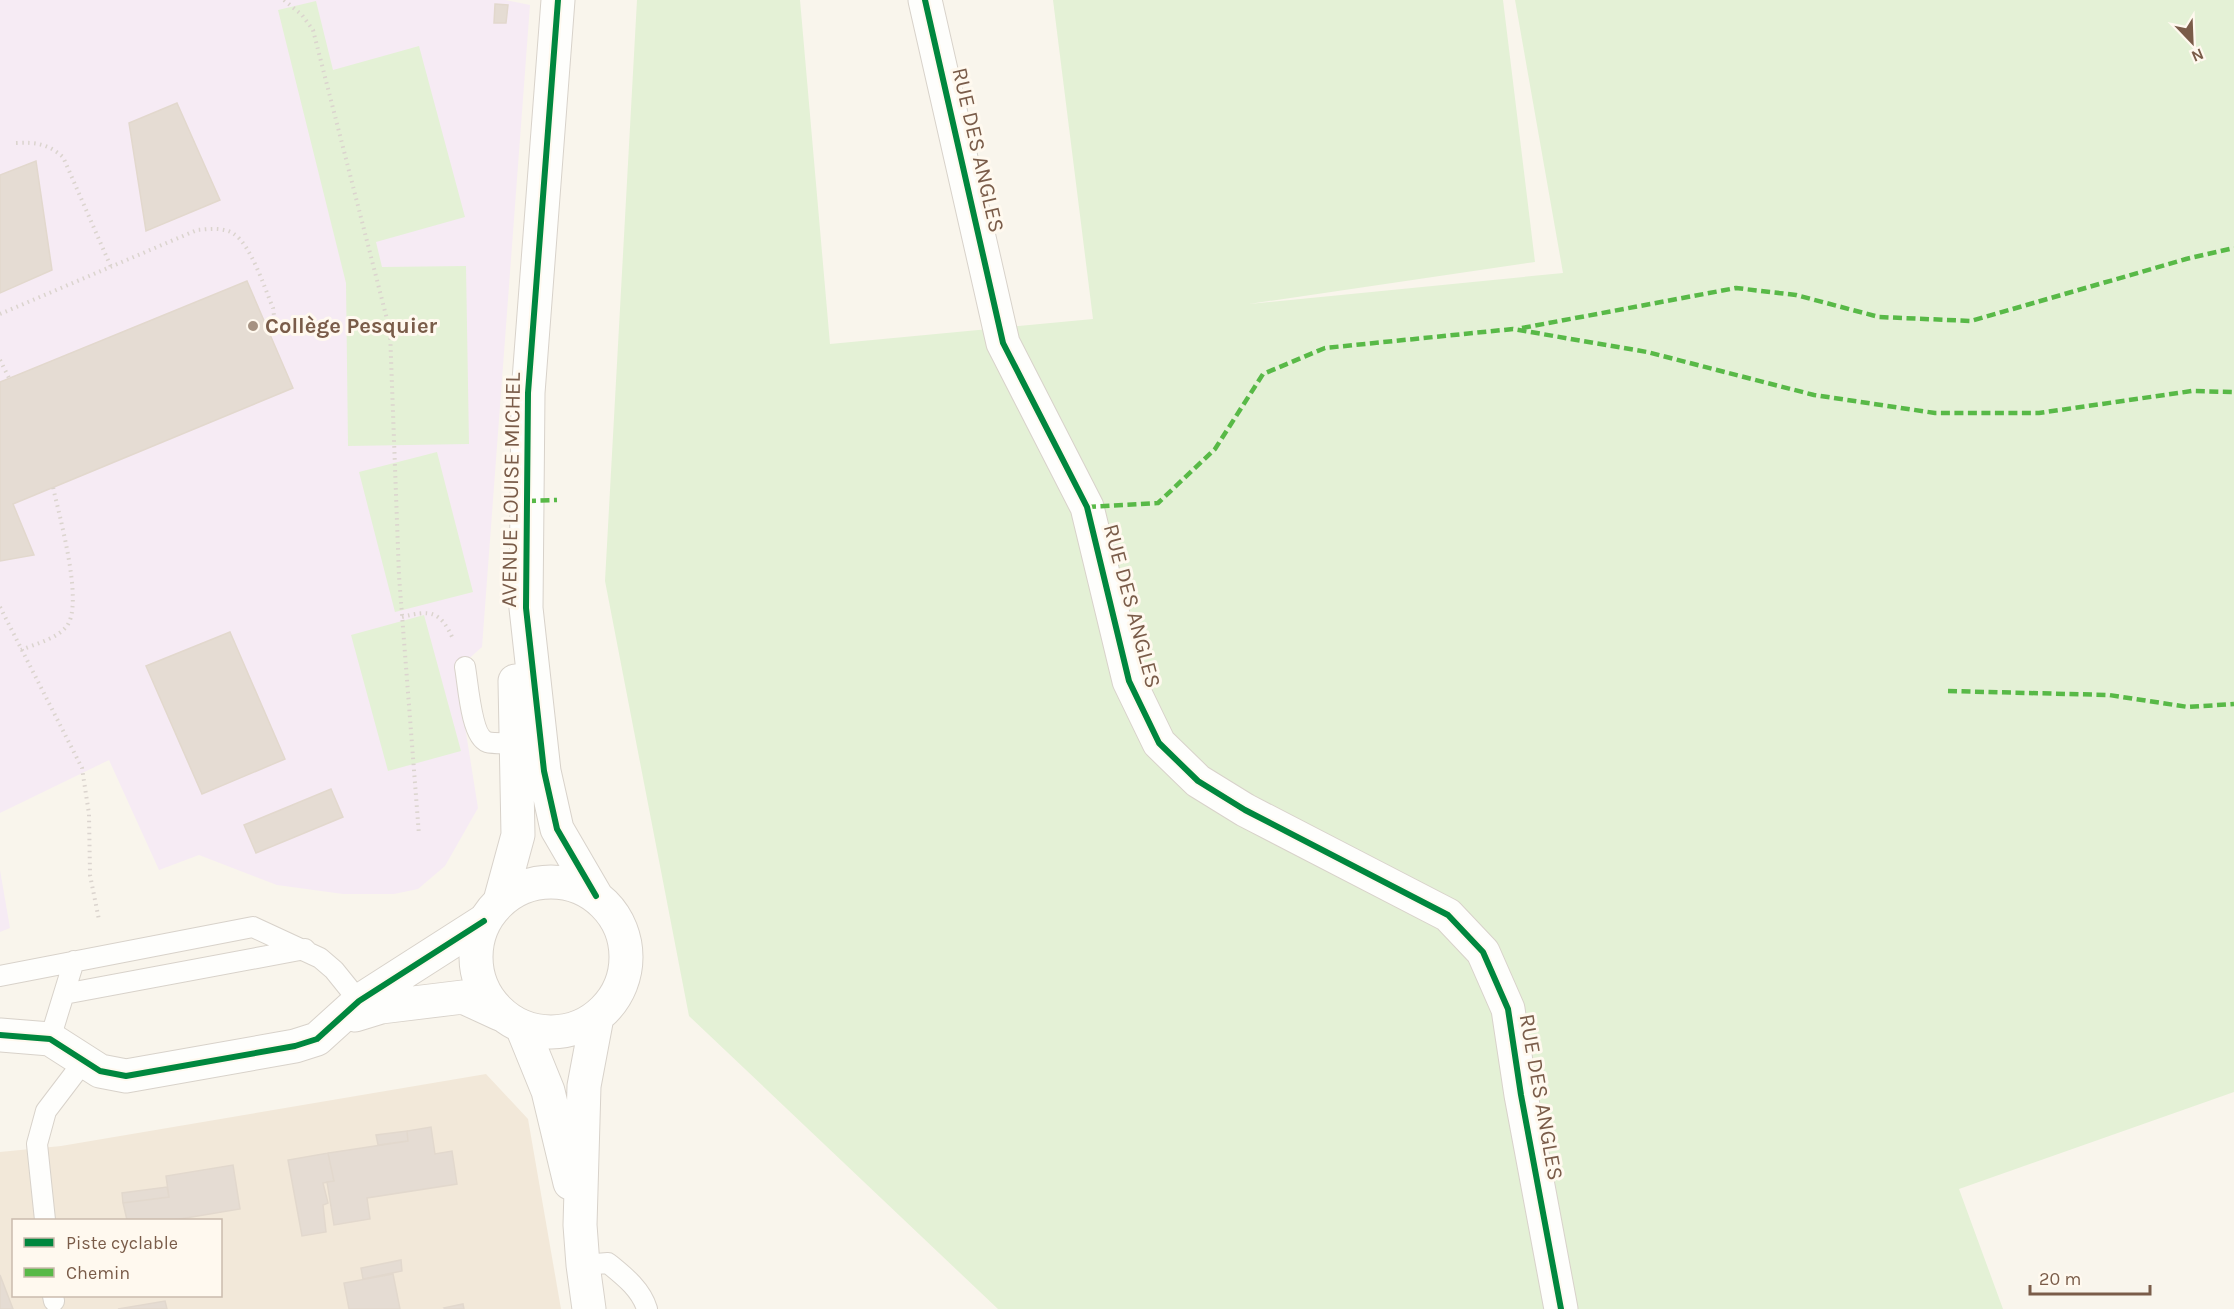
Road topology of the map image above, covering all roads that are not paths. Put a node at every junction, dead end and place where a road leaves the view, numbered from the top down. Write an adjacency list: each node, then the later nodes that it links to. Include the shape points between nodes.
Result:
1 (558, 0): 3 (street, AVENUE LOUISE MICHEL, via 528,393)
2 (925, 0): 23 (street, RUE DES ANGLES, via 1003,343 1087,507 1129,681 1159,743 1198,781 1245,810 1448,915 1483,952 1508,1009)
3 (526, 608): 5 (street, AVENUE LOUISE MICHEL, via 515,684); 6 (street, AVENUE LOUISE MICHEL, via 544,771 557,829)
4 (465, 667): 5 (lane, via 479,735 487,742)
5 (515, 743): 7 (street, AVENUE LOUISE MICHEL, via 518,835)
6 (596, 896): 7 (street, via 569,884 547,882 525,886); 13 (street, via 615,916 625,942 626,970 616,996)
7 (492, 911): 12 (street); 14 (street, via 477,936 476,971 483,990)
8 (305, 949): 9 (lane, via 253,927); 11 (lane); 12 (lane, via 334,970)
9 (74, 961): 10 (lane); 11 (lane)
10 (0, 976)
11 (64, 994): 16 (lane)
12 (351, 1010): 14 (street, via 463,997); 17 (street, via 317,1039 295,1046 126,1076 100,1071)
13 (597, 1017): 14 (street, via 574,1029 548,1033); 19 (street, via 584,1086)
14 (511, 1021): 19 (street, via 548,1091)
15 (0, 1035): 16 (street)
16 (50, 1039): 17 (street)
17 (84, 1061): 18 (lane, via 46,1111 37,1144)
18 (45, 1219)
19 (580, 1225): 20 (street)
20 (583, 1265): 21 (street); 22 (lane, via 608,1263 627,1278)
21 (589, 1309)
22 (647, 1309)
23 (1561, 1309)

